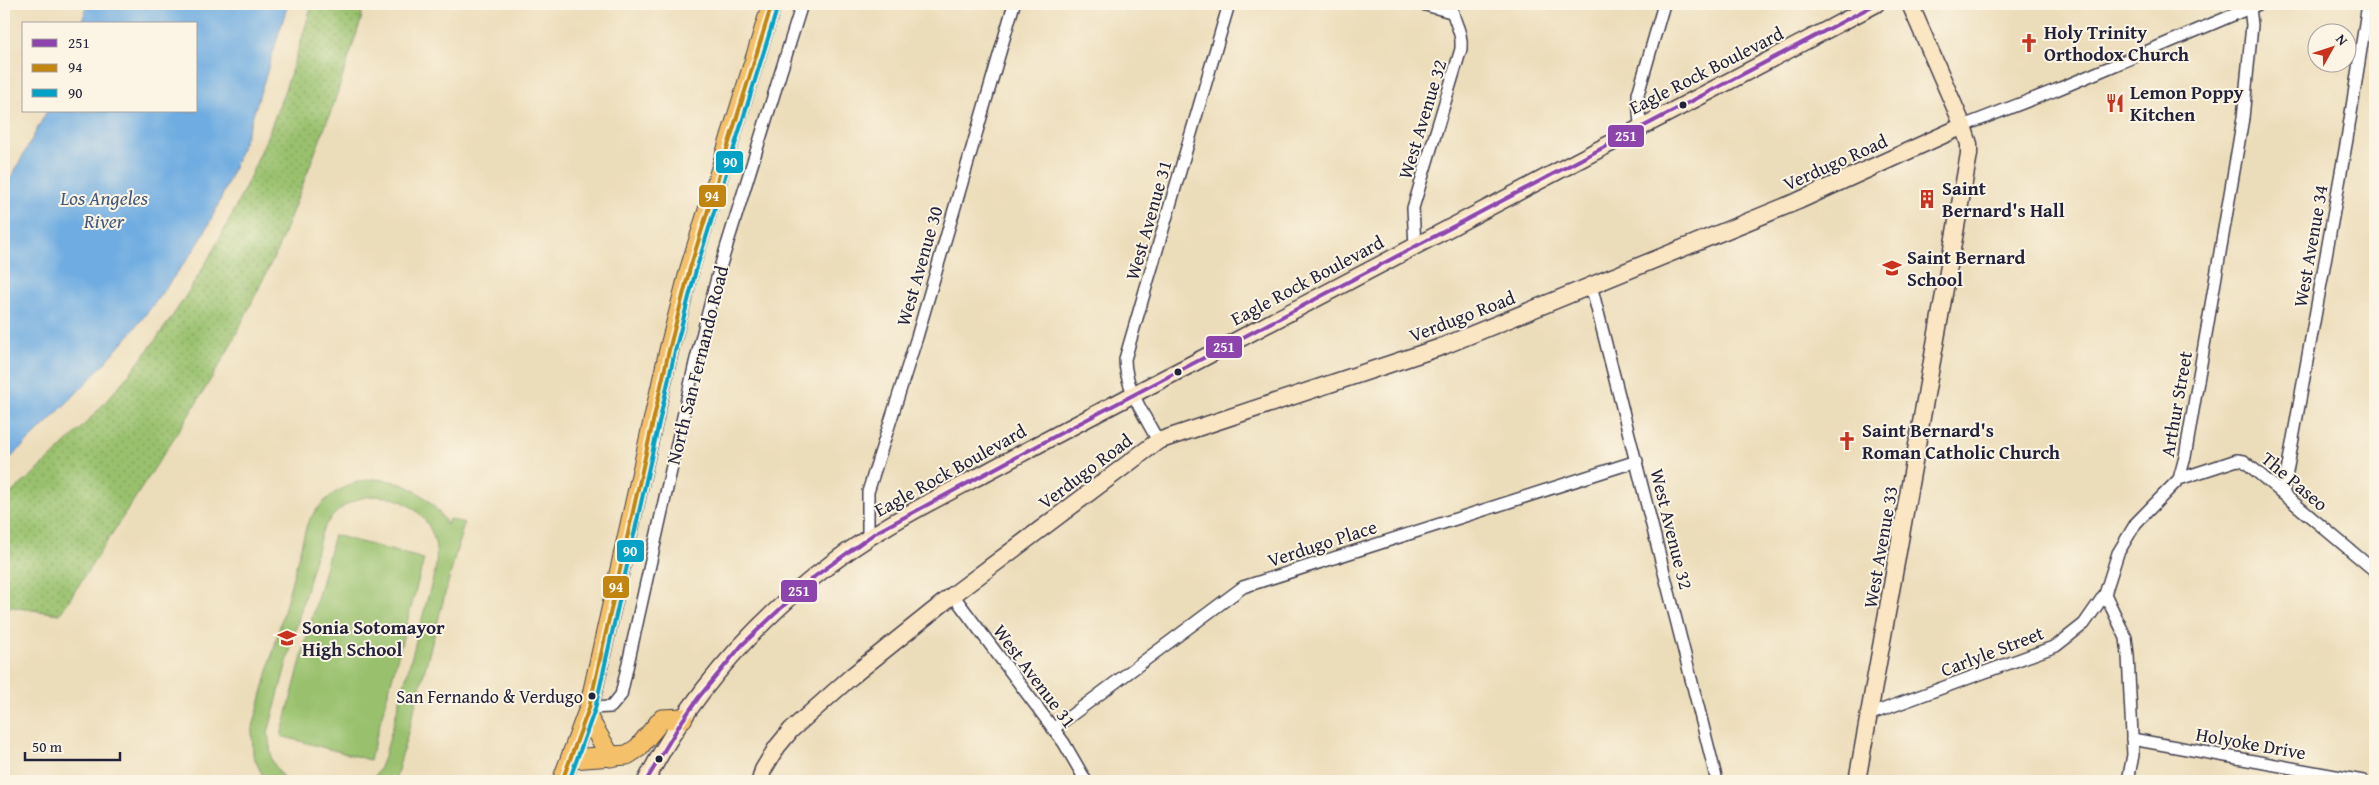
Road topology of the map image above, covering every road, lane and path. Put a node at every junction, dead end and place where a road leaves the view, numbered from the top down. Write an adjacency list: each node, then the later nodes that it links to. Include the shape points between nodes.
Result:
1 (772, 4): 25 (main road, North San Fernando Road, via 690,268)
2 (802, 4): 25 (street, North San Fernando Road, via 718,274 697,354 621,695 610,707)
3 (1014, 4): 21 (street, West Avenue 30, via 917,337 868,492)
4 (1229, 4): 16 (street, West Avenue 31, via 1125,359)
5 (1422, 4): 11 (street)
6 (1664, 4): 12 (street, via 1638,94)
7 (1876, 4): 12 (street, Eagle Rock Boulevard)
8 (1910, 4): 13 (street, West Avenue 33)
9 (2368, 4): 20 (street, West Avenue 34)
10 (2255, 6): 13 (street, Verdugo Road); 19 (street, Arthur Street, via 2243,118)
11 (1452, 8): 14 (street, West Avenue 32, via 1460,29 1461,49 1413,208)
12 (1640, 126): 14 (street, Eagle Rock Boulevard)
13 (1963, 126): 15 (street, Verdugo Road, via 1798,201); 26 (street, West Avenue 33, via 1969,154)
14 (1415, 245): 16 (street, Eagle Rock Boulevard)
15 (1591, 286): 17 (street, Verdugo Road, via 1441,347); 18 (street, West Avenue 32)
16 (1133, 394): 17 (street, West Avenue 31); 21 (street, Eagle Rock Boulevard)
17 (1158, 441): 24 (street, Verdugo Road)
18 (1637, 461): 28 (street, Verdugo Place, via 1243,587); 36 (street, West Avenue 32)
19 (2179, 479): 20 (street, The Paseo, via 2237,460 2244,461); 23 (street, Arthur Street, via 2136,523 2118,553)
20 (2283, 494): 22 (street, The Paseo)
21 (868, 538): 27 (street, Eagle Rock Boulevard, via 816,575 768,619 734,653)
22 (2375, 571)
23 (2105, 594): 26 (street, Carlyle Street, via 2084,624 2056,646); 29 (street, via 2126,638)
24 (953, 595): 28 (street, West Avenue 31); 34 (street, Verdugo Road, via 871,660 791,730 763,770)
25 (588, 712): 30 (main road); 31 (main road, North San Fernando Road)
26 (1871, 714): 37 (street, West Avenue 33)
27 (683, 718): 30 (main road, via 662,719 633,752); 33 (street, Eagle Rock Boulevard)
28 (1054, 730): 35 (street, West Avenue 31)
29 (2132, 739): 38 (street, via 2133,755); 39 (street, Holyoke Drive)
30 (611, 758): 31 (main road)
31 (571, 759): 32 (main road, North San Fernando Road)
32 (562, 781)
33 (646, 781)
34 (760, 781)
35 (1086, 781)
36 (1717, 781)
37 (1858, 781)
38 (2128, 781)
39 (2363, 781)

